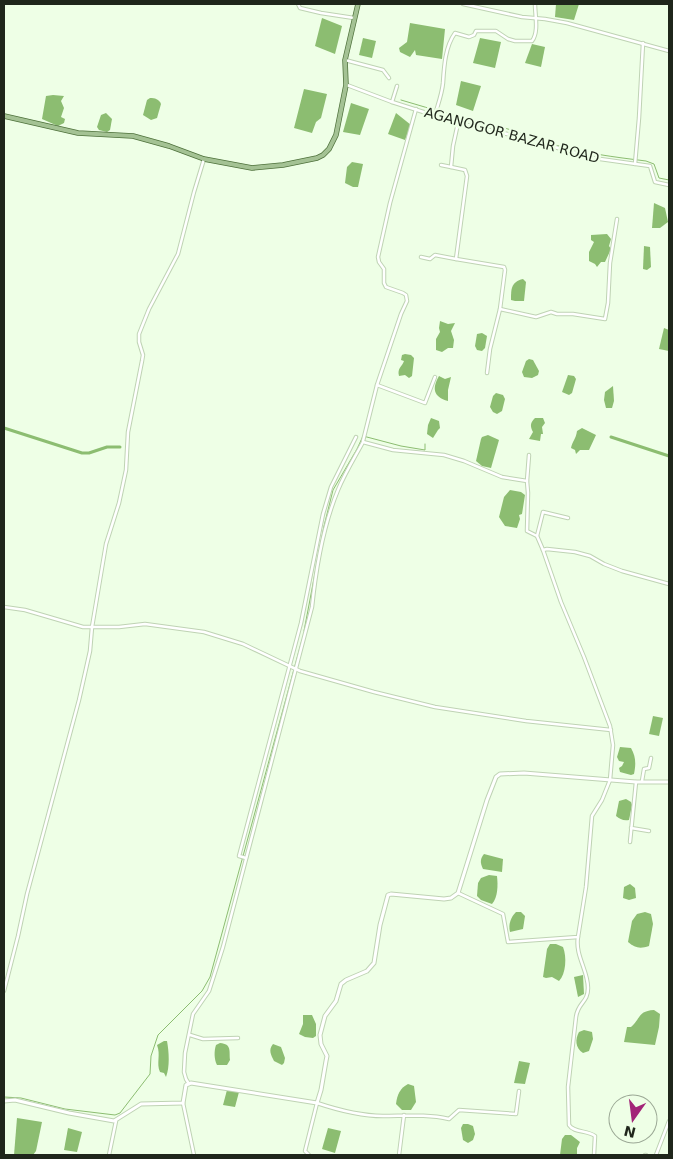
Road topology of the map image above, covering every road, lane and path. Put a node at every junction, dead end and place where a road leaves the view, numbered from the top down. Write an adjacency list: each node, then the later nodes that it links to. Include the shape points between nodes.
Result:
1 (298, 4): 5 (street, via 300,8)
2 (358, 4): 5 (main road)
3 (463, 4): 6 (street)
4 (535, 4): 6 (street)
5 (354, 18): 9 (main road)
6 (536, 18): 7 (street); 15 (street, via 534,39 528,42 508,39 496,31 476,32 469,37 455,33 448,49)
7 (643, 43): 8 (street); 19 (street)
8 (669, 51)
9 (345, 60): 10 (street, via 382,70); 11 (main road)
10 (389, 78)
11 (346, 85): 13 (street, AGANOGOR BAZAR ROAD); 18 (main road, via 336,135 323,155 265,168)
12 (397, 86): 13 (street)
13 (392, 102): 14 (street, AGANOGOR BAZAR ROAD)
14 (416, 109): 15 (street, AGANOGOR BAZAR ROAD); 29 (street, via 378,257 384,268 386,287 404,293 407,301)
15 (436, 113): 17 (street, AGANOGOR BAZAR ROAD)
16 (4, 116): 18 (main road, via 78,133 133,136)
17 (458, 123): 19 (street, AGANOGOR BAZAR ROAD, via 593,158); 21 (street)
18 (204, 159): 39 (street, via 178,254 139,334 142,360 128,432 126,470 106,544)
19 (635, 163): 22 (street, AGANOGOR BAZAR ROAD, via 650,166 655,182)
20 (441, 166): 21 (street)
21 (451, 167): 25 (street, via 465,170 467,176)
22 (669, 185)
23 (617, 220): 26 (street, via 605,319 551,312 536,317)
24 (422, 257): 25 (street, via 430,259 435,255)
25 (456, 259): 26 (street, via 505,268)
26 (500, 309): 27 (street)
27 (487, 373)
28 (435, 377): 29 (street, via 425,403)
29 (376, 385): 31 (street)
30 (356, 437): 40 (street, via 331,487 323,514)
31 (363, 441): 33 (street, via 393,450 444,455 502,477); 40 (street, via 338,488 327,522 312,607)
32 (529, 455): 33 (street)
33 (527, 480): 35 (street, via 527,531)
34 (568, 518): 35 (street, via 543,512)
35 (537, 536): 36 (street)
36 (543, 550): 37 (street, via 590,556 622,571); 41 (street)
37 (669, 584)
38 (4, 607): 39 (street)
39 (92, 627): 40 (street, via 145,624 204,632 243,644); 53 (street, via 79,700 36,856)
40 (293, 667): 41 (street, via 435,707); 50 (street); 50 (street, via 254,795)
41 (611, 730): 43 (street, via 614,745)
42 (651, 758): 44 (street, via 649,768 644,768)
43 (610, 780): 45 (main road); 51 (main road, via 500,774 487,800); 52 (street, via 592,816)
44 (642, 781): 45 (main road); 46 (main road)
45 (636, 782): 47 (street)
46 (669, 782)
47 (631, 828): 48 (street); 49 (street)
48 (649, 830)
49 (630, 842)
50 (243, 857): 54 (street, via 215,974 209,991 193,1014)
51 (458, 893): 52 (street, via 503,914 508,942); 60 (main road, via 444,899 388,895 374,963 367,971 341,984 336,1001 325,1016 320,1035 326,1061)
52 (578, 937): 68 (street, via 588,996 577,1009 568,1087 569,1125 572,1129 595,1136)
53 (4, 991)
54 (190, 1035): 55 (street); 56 (street, via 184,1063)
55 (238, 1038)
56 (189, 1084): 59 (main road); 60 (main road)
57 (519, 1091): 61 (street, via 517,1112 514,1114 464,1110 449,1119)
58 (4, 1101): 62 (main road, via 15,1100)
59 (182, 1103): 62 (main road, via 141,1104); 65 (street)
60 (317, 1103): 61 (street, via 368,1115); 66 (street, via 305,1151)
61 (404, 1115): 67 (street)
62 (116, 1120): 64 (street)
63 (669, 1121): 69 (street)
64 (109, 1155)
65 (194, 1155)
66 (308, 1155)
67 (399, 1155)
68 (594, 1155)
69 (656, 1155)

